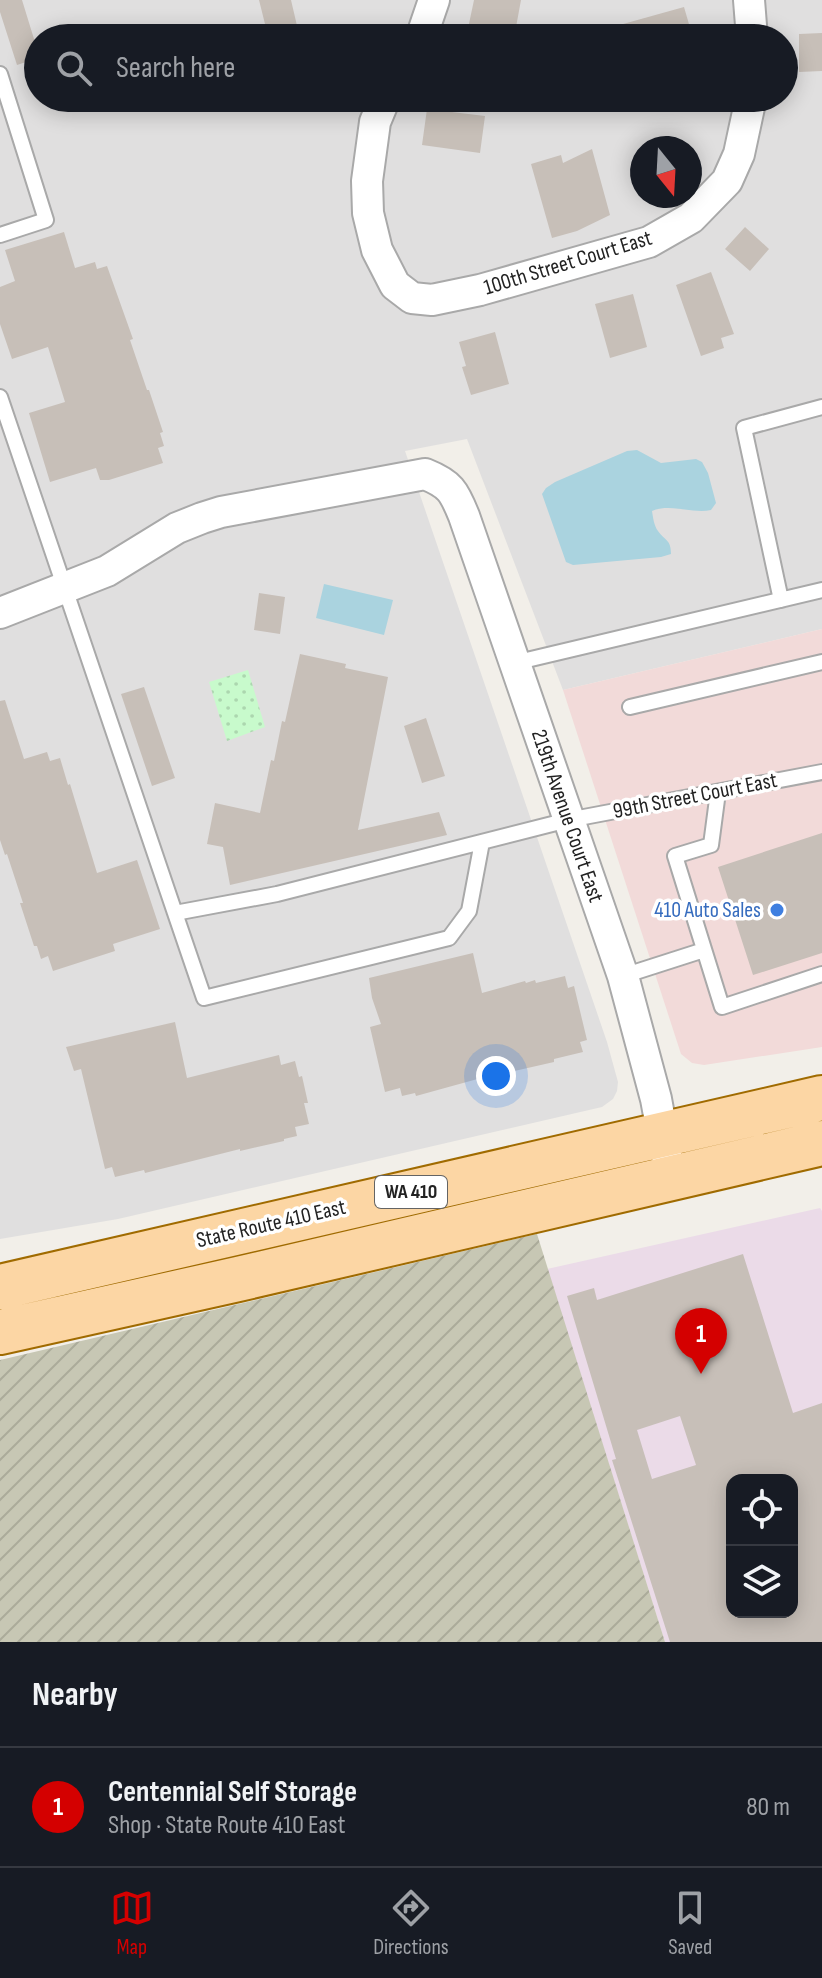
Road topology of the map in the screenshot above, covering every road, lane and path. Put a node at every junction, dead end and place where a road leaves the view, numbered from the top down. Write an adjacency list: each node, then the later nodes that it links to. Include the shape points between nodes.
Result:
1 (434, 0): 3 (street)
2 (749, 0): 4 (street)
3 (426, 24)
4 (751, 24)
5 (0, 74): 8 (lane, via 46,220)
6 (379, 112): 7 (street, 100th Street Court East, via 367,181 377,250 395,285 412,298 432,300 649,242 691,218 727,181)
7 (748, 112)
8 (0, 235)
9 (0, 397): 11 (lane)
10 (822, 407): 13 (lane, via 744,428)
11 (64, 587): 14 (street); 16 (street, 219th Avenue Court East, via 107,571 177,528 221,512 425,474 456,495); 22 (lane)
12 (822, 590): 13 (lane)
13 (781, 600): 16 (lane)
14 (0, 613)
15 (822, 662): 17 (lane)
16 (514, 663): 20 (street, 219th Avenue Court East)
17 (630, 707)
18 (822, 772): 19 (lane, 99th Street Court East)
19 (718, 792): 20 (lane, 99th Street Court East); 23 (lane, via 711,845 675,856)
20 (568, 820): 21 (lane, 99th Street Court East); 25 (street, 219th Avenue Court East)
21 (482, 842): 22 (lane, 99th Street Court East, via 277,894); 22 (lane, via 469,911 449,938 204,998)
22 (175, 913)
23 (704, 950): 24 (lane, via 722,1007); 25 (lane)
24 (822, 974)
25 (623, 976): 27 (street, 219th Avenue Court East)
26 (822, 1098): 27 (main road, State Route 410 East / WA 410)
27 (663, 1135): 29 (street, 219th Avenue Court East); 30 (main road, State Route 410 East / WA 410)
28 (822, 1143): 29 (main road, State Route 410 East / WA 410)
29 (671, 1179): 31 (main road, State Route 410 East / WA 410)
30 (0, 1287)
31 (0, 1332)

